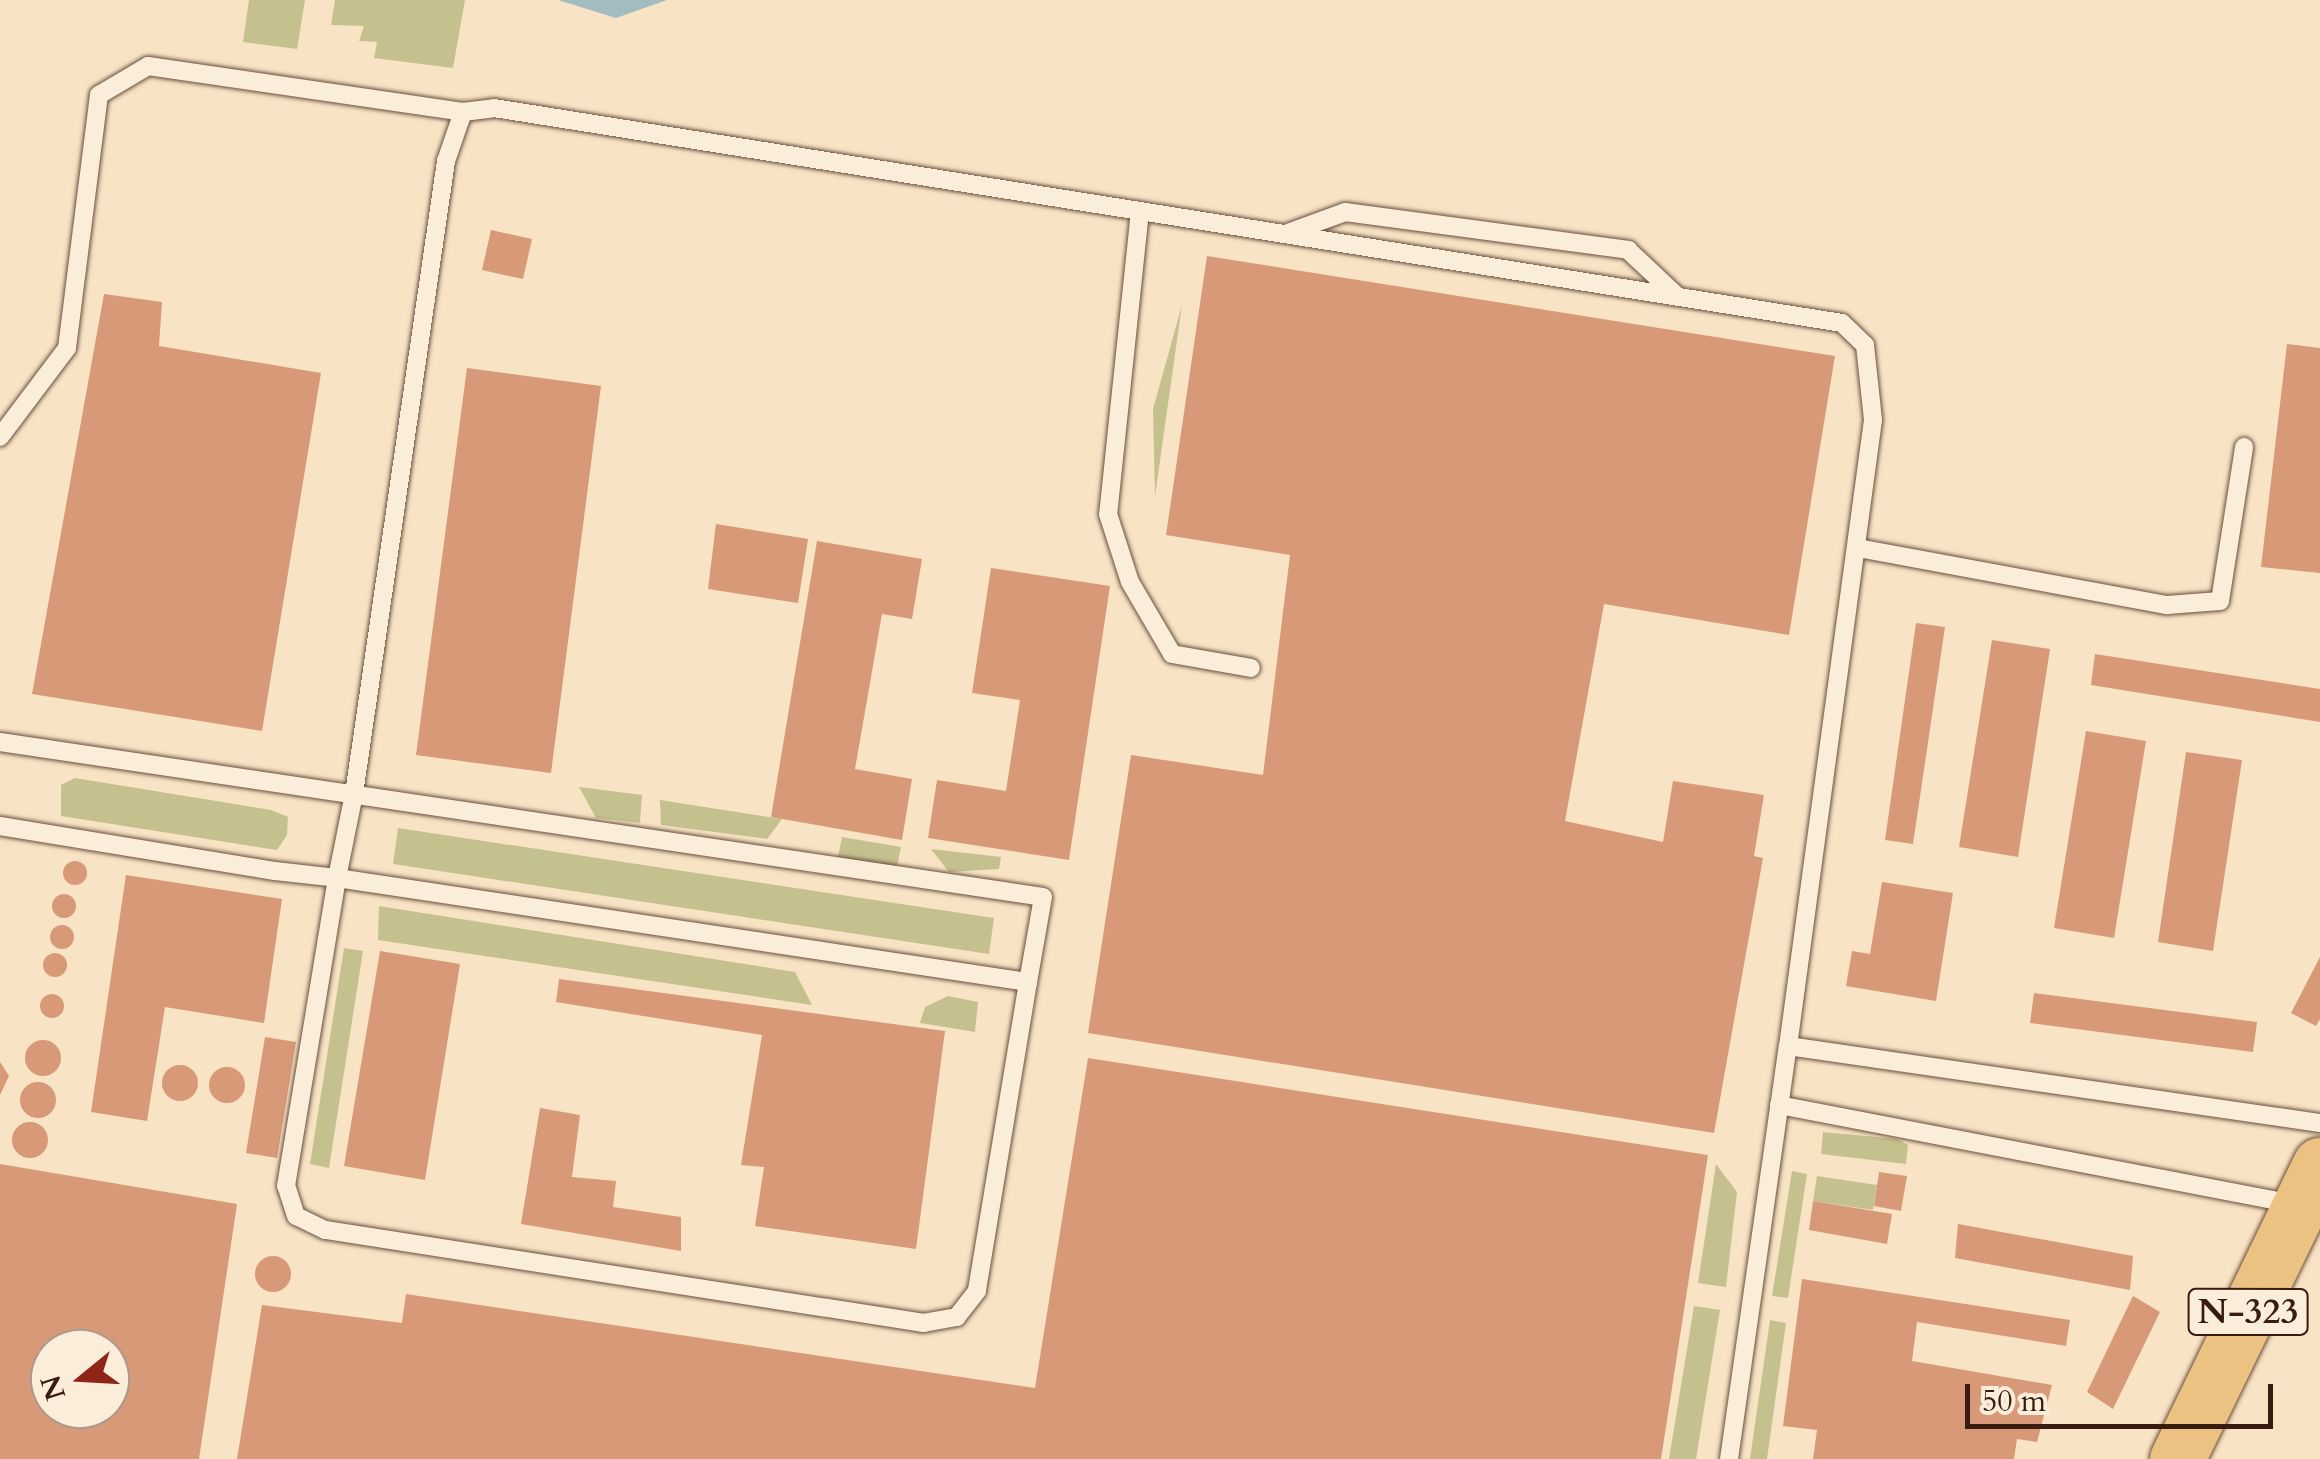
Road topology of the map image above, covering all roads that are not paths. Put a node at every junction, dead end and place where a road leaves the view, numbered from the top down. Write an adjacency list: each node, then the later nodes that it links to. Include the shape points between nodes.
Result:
1 (462, 112): 2 (lane, via 494,108); 5 (lane, via 148,66 125,73 100,95 67,348 37,399); 10 (lane, via 446,161)
2 (1140, 211): 3 (lane); 8 (lane, via 1108,514 1130,582 1172,654)
3 (1286, 234): 4 (lane); 4 (lane, via 1345,212 1628,250)
4 (1677, 297): 7 (lane, via 1842,323 1865,345 1873,420)
5 (0, 437)
6 (2244, 447): 7 (lane, via 2220,600 2202,605 2063,590)
7 (1858, 548): 14 (lane)
8 (1251, 668)
9 (0, 742): 10 (lane)
10 (354, 794): 12 (lane); 13 (lane, via 1043,897)
11 (0, 826): 12 (lane)
12 (337, 878): 13 (lane); 13 (lane, via 286,1186 296,1216 324,1230 924,1323 957,1317 978,1292)
13 (1028, 982)
14 (1788, 1046): 15 (lane); 16 (lane)
15 (1780, 1105): 17 (lane); 18 (lane)
16 (2320, 1124)
17 (2310, 1185): 19 (highway, N-323)
18 (1729, 1459)
19 (2177, 1459)

